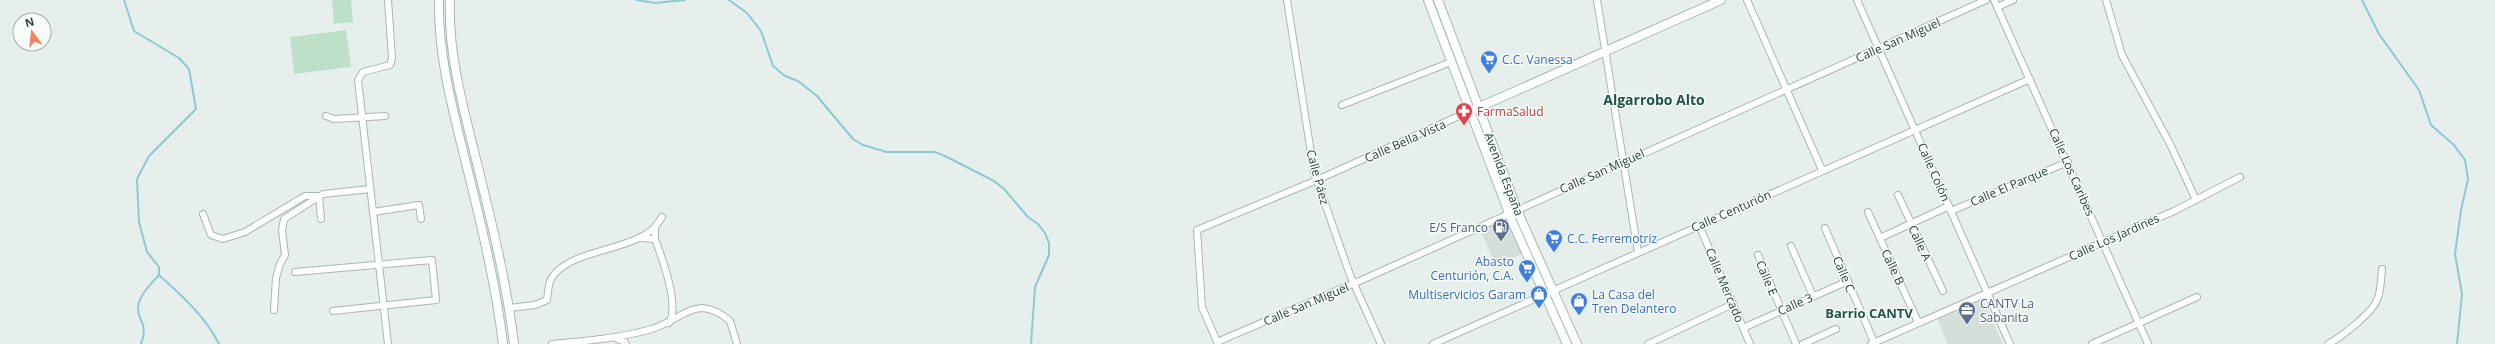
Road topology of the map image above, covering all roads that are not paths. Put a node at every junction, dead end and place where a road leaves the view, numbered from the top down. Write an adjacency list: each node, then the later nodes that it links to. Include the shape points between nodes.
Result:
1 (388, 0): 26 (street, via 392,58 390,65 363,72 358,80)
2 (439, 0): 83 (street, via 446,80 494,282)
3 (450, 0): 70 (street, via 457,78)
4 (1287, 0): 32 (street, Calle Páez, via 1312,163)
5 (1428, 0): 18 (street, Avenida España)
6 (1438, 0): 22 (street, Avenida España)
7 (1597, 0): 17 (street)
8 (1721, 0): 17 (street, Calle Bella Vista)
9 (1747, 0): 20 (street)
10 (1857, 0): 16 (street, Calle Colón)
11 (1986, 0): 16 (street, Calle San Miguel)
12 (1994, 0): 15 (street, Calle Los Caribes)
13 (2013, 0): 15 (street)
14 (2106, 0): 36 (street, via 2125,61 2170,144)
15 (1997, 7): 19 (street, Calle Los Caribes)
16 (1879, 48): 20 (street, Calle San Miguel); 27 (street, Calle Colón)
17 (1605, 51): 22 (street, Calle Bella Vista); 28 (street)
18 (1451, 62): 21 (street); 23 (street, Avenida España)
19 (2030, 79): 27 (street, Calle Centurión); 29 (street, Calle Los Caribes)
20 (1786, 90): 28 (street, Calle San Miguel); 30 (street)
21 (1342, 105)
22 (1479, 108): 23 (street, Calle Bella Vista); 37 (street, Avenida España)
23 (1470, 111): 32 (street, Calle Bella Vista); 41 (street, Avenida España)
24 (326, 116): 26 (street, via 334,119)
25 (385, 116): 26 (street)
26 (362, 118): 33 (street)
27 (1914, 128): 30 (street, Calle Centurión); 38 (street, Calle Colón)
28 (1624, 161): 37 (street, Calle San Miguel); 55 (street)
29 (2068, 162): 38 (street, Calle El Parque); 53 (street, Calle Los Caribes)
30 (1822, 170): 47 (street, Calle Centurión)
31 (2240, 178): 36 (street, Calle Los Jardines)
32 (1317, 180): 61 (street, Calle Páez); 80 (street, Calle Bella Vista, via 1197,230 1202,307)
33 (370, 189): 35 (street); 39 (street)
34 (1898, 195): 46 (street, Calle A)
35 (319, 196): 42 (street, via 305,196 245,232 223,239 211,235); 44 (street); 71 (street, via 284,220 282,230 285,255 276,278)
36 (2196, 200): 53 (street, Calle Los Jardines)
37 (1517, 209): 41 (street, Calle San Miguel); 62 (street, Avenida España)
38 (1950, 209): 46 (street, Calle El Parque); 64 (street, Calle Colón)
39 (373, 212): 45 (street, via 419,205); 57 (street)
40 (1868, 212): 51 (street, Calle B)
41 (1508, 213): 61 (street, Calle San Miguel); 65 (street, Avenida España)
42 (203, 214)
43 (662, 217): 48 (street)
44 (321, 219)
45 (421, 219)
46 (1911, 223): 51 (street, Calle El Parque); 63 (street, Calle A)
47 (1699, 225): 55 (street, Calle Centurión); 68 (street, Calle Mercado)
48 (655, 227): 50 (street); 52 (street)
49 (1825, 228): 60 (street, Calle C)
50 (641, 238): 52 (street); 70 (street, via 575,260 556,272 550,280 547,300 535,305)
51 (1880, 238): 74 (street, Calle B)
52 (655, 239): 76 (street, via 665,264 672,308 672,318)
53 (2104, 242): 64 (street, Calle Los Jardines); 75 (street, Calle Los Caribes)
54 (1791, 246): 66 (street)
55 (1638, 252): 62 (street, Calle Centurión)
56 (1758, 255): 73 (street, Calle E)
57 (379, 266): 59 (street); 69 (street); 69 (street, via 432,260 436,300)
58 (2382, 269): 99 (street, via 2379,296 2375,304)
59 (295, 272)
60 (1848, 281): 66 (street, Calle 3); 81 (street, Calle C)
61 (1354, 284): 80 (street, Calle San Miguel); 88 (street, Calle Páez)
62 (1553, 290): 65 (street, Calle Centurión); 91 (street, Avenida España)
63 (1943, 291)
64 (1987, 292): 74 (street, Calle Los Jardines); 96 (street, Calle Colón)
65 (1544, 294): 89 (street, Calle Centurión); 90 (street, Avenida España)
66 (1813, 296): 73 (street, Calle 3)
67 (2197, 297): 75 (street)
68 (1733, 304): 77 (street, Calle Mercado); 92 (street)
69 (384, 306): 72 (street); 82 (street)
70 (509, 308): 84 (street)
71 (274, 310)
72 (333, 311)
73 (1782, 311): 77 (street, Calle 3); 94 (street, Calle E)
74 (1918, 322): 81 (street, Calle Los Jardines)
75 (2139, 323): 97 (street); 98 (street, Calle Los Caribes)
76 (668, 324): 79 (street, via 626,336); 87 (street, via 692,310 712,310 730,321)
77 (1743, 328): 93 (street, Calle Mercado)
78 (1836, 329): 95 (street)
79 (610, 337): 85 (street); 86 (street, via 619,338)
80 (1218, 343)
81 (1872, 343)
82 (388, 344)
83 (503, 344)
84 (514, 344)
85 (552, 344)
86 (626, 344)
87 (737, 344)
88 (1381, 344)
89 (1433, 344)
90 (1567, 344)
91 (1577, 344)
92 (1648, 344)
93 (1750, 344)
94 (1796, 344)
95 (1803, 344)
96 (2010, 344)
97 (2092, 344)
98 (2148, 344)
99 (2330, 344)

